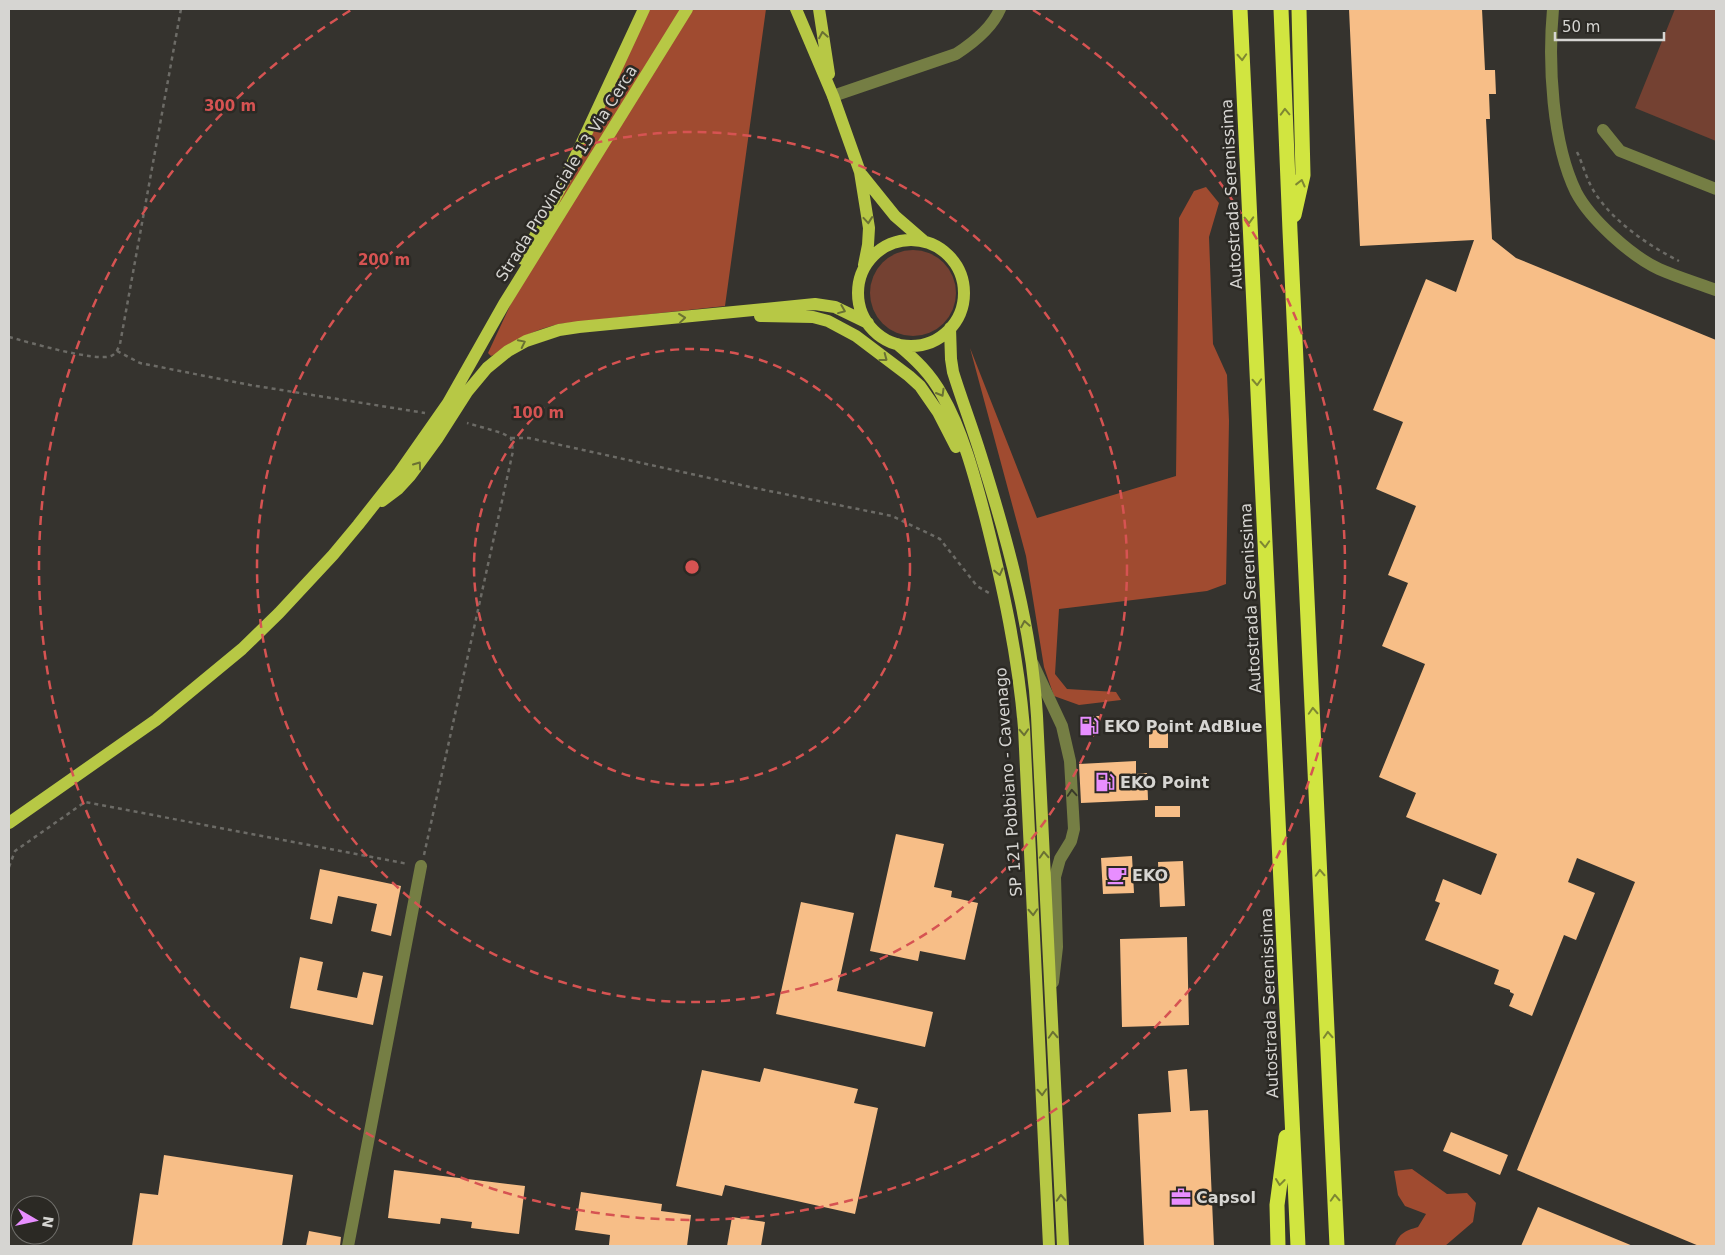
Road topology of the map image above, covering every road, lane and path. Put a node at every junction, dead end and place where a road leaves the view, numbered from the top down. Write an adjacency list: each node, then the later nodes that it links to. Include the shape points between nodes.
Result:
1 (181, 9): 26 (path)
2 (644, 9): 27 (main road, via 568,172 495,308)
3 (687, 9): 27 (main road, Strada Provinciale 13 Via Cerca)
4 (796, 9): 11 (main road, SP 121 Pobbiano - Cavenago)
5 (819, 9): 11 (main road, one-way to 5)
6 (1000, 9): 11 (street, via 980,36 956,54)
7 (1240, 9): 39 (highway, Autostrada Serenissima, one-way to 39)
8 (1281, 9): 16 (highway, one-way to 8)
9 (1299, 9): 16 (highway, one-way to 9, via 1304,175)
10 (1552, 12): 20 (street, via 1552,84 1556,126 1576,192 1610,233 1631,250 1658,268)
11 (833, 96): 14 (main road, SP 121 Pobbiano - Cavenago)
12 (1603, 130): 15 (street, via 1620,151)
13 (1577, 151): 18 (path, via 1591,185 1603,203 1639,236)
14 (860, 172): 17 (main road, SP 121 Pobbiano - Cavenago, via 890,210); 19 (main road, SP 121 Pobbiano - Cavenago, one-way to 19, via 869,228)
15 (1716, 189)
16 (1290, 231): 45 (highway, one-way to 16)
17 (925, 242): 19 (main road, SP 121 Pobbiano - Cavenago, via 901,241 886,246 871,258); 23 (main road, SP 121 Pobbiano - Cavenago, via 946,253 961,276 962,306)
18 (1680, 262)
19 (862, 275): 22 (main road, SP 121 Pobbiano - Cavenago, via 859,301)
20 (1716, 290)
21 (725, 313): 22 (main road, one-way to 22, via 821,304 838,308); 31 (main road, one-way to 21, via 398,490 410,476 480,374 518,345 543,334 579,327); 32 (main road, one-way to 32, via 804,315 828,321 856,336 909,376 926,394 948,430)
22 (868, 323): 25 (main road, SP 121 Pobbiano - Cavenago, via 880,335)
23 (950, 328): 25 (main road, SP 121 Pobbiano - Cavenago, via 927,343); 34 (main road, SP 121 Pobbiano - Cavenago, one-way to 23, via 1018,590 997,508 953,372)
24 (9, 337): 26 (path, via 83,355 106,357)
25 (897, 344): 32 (main road, SP 121 Pobbiano - Cavenago, one-way to 32, via 922,366 947,403)
26 (117, 351): 28 (path, via 140,363 250,385)
27 (474, 356): 31 (main road, via 448,403)
28 (426, 413)
29 (467, 423): 30 (path)
30 (511, 438): 33 (path, via 528,438 892,516 940,539 977,586); 36 (path, via 513,451)
31 (370, 510): 35 (main road, via 333,555 242,649 156,720)
32 (987, 525): 33 (main road, SP 121 Pobbiano - Cavenago, one-way to 33)
33 (1006, 602): 41 (main road, SP 121 Pobbiano - Cavenago, one-way to 41, via 1018,663 1024,728)
34 (1030, 659): 38 (main road, SP 121 Pobbiano - Cavenago, one-way to 34, via 1036,711); 38 (street, one-way to 34, via 1057,947 1055,874 1074,830 1071,778 1062,726)
35 (9, 823)
36 (421, 866): 37 (path, via 85,802 15,851); 40 (street)
37 (9, 867)
38 (1051, 994): 42 (main road, SP 121 Pobbiano - Cavenago, one-way to 38)
39 (1290, 1099): 43 (highway, one-way to 43, via 1277,1205); 44 (highway, Autostrada Serenissima)
40 (348, 1246)
41 (1049, 1246)
42 (1063, 1246)
43 (1278, 1246)
44 (1298, 1246)
45 (1338, 1246)

